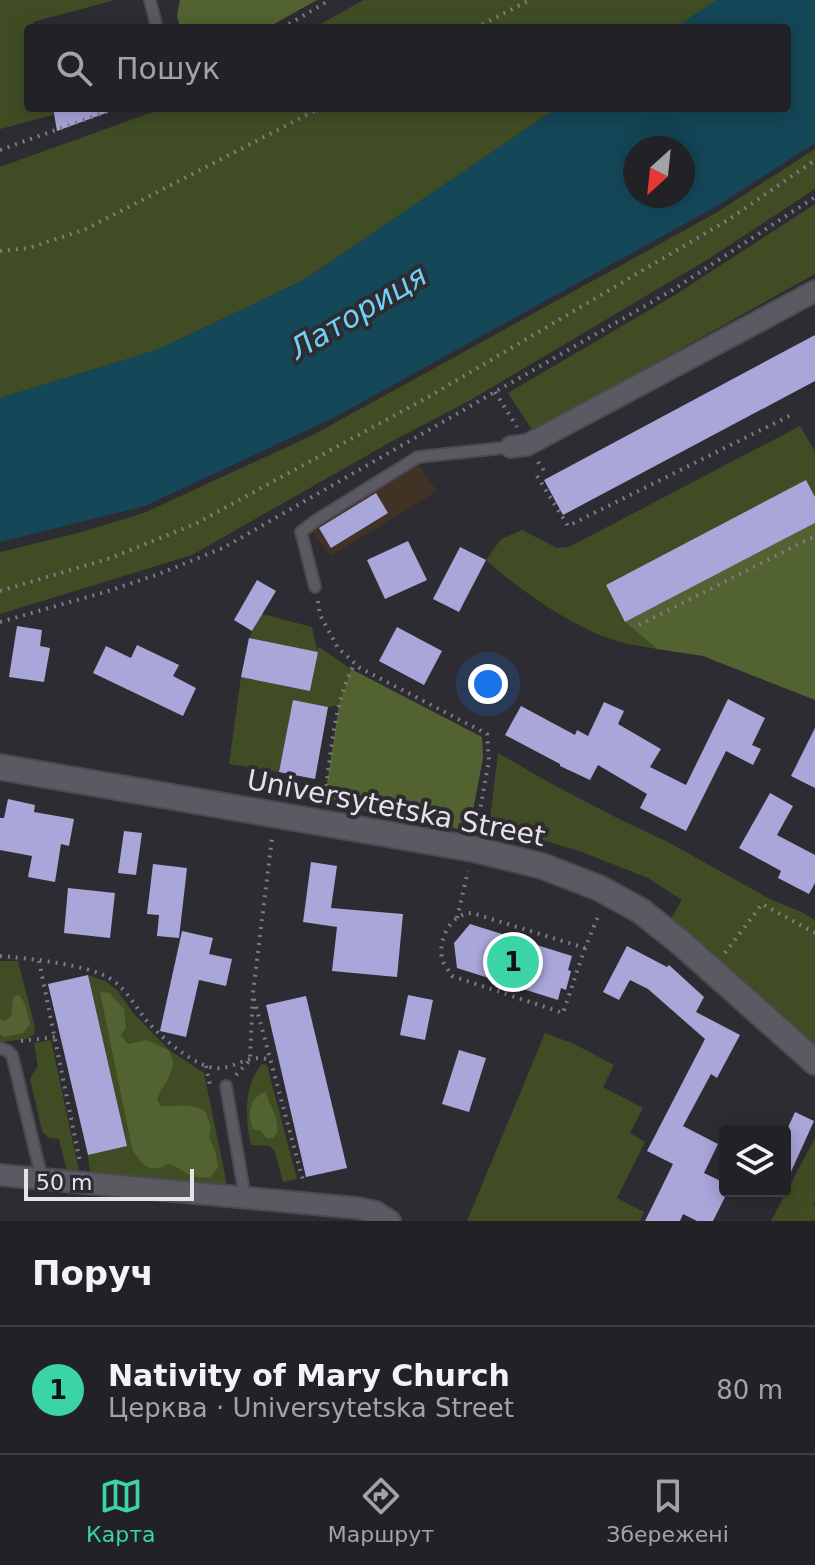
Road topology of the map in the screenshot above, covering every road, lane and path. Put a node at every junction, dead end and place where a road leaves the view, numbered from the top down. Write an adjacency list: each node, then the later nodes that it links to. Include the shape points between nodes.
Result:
1 (150, 0): 4 (lane)
2 (330, 0): 5 (path)
3 (527, 0): 6 (path)
4 (156, 24)
5 (289, 24)
6 (482, 24)
7 (106, 112): 9 (path)
8 (312, 112): 12 (path, via 86,229 29,248)
9 (0, 150)
10 (815, 160): 20 (path, via 728,220 430,396 211,515 111,558)
11 (815, 197): 14 (path, via 671,291)
12 (0, 251)
13 (815, 291): 16 (street)
14 (495, 392): 16 (path); 21 (path, via 223,548 119,588)
15 (793, 414): 17 (path, via 568,526)
16 (519, 446): 19 (lane, via 418,457 315,521 301,532)
17 (537, 476)
18 (815, 536): 22 (path)
19 (315, 587): 23 (path, via 320,615 338,648)
20 (0, 591)
21 (0, 622)
22 (639, 625)
23 (355, 663): 25 (path, via 339,705); 27 (path, via 487,734 489,760)
24 (0, 767): 25 (main road, Universytetska Street)
25 (321, 822): 27 (main road, Universytetska Street)
26 (272, 836): 35 (path)
27 (473, 849): 29 (path); 34 (main road, Universytetska Street, via 542,866 599,888 641,911)
28 (599, 914): 31 (path)
29 (457, 918): 31 (path, via 472,913); 31 (path, via 442,944 442,959 452,976 563,1013)
30 (815, 933): 34 (path, via 762,904)
31 (585, 948)
32 (0, 956): 33 (path)
33 (39, 961): 36 (path); 39 (path, via 109,978 162,1036 206,1066 229,1068)
34 (712, 970): 41 (main road, Universytetska Street)
35 (253, 993): 39 (path); 40 (path)
36 (55, 1037): 37 (path); 43 (path)
37 (16, 1042)
38 (0, 1048): 45 (lane, via 12,1055)
39 (250, 1060): 40 (path); 42 (path)
40 (271, 1060): 46 (path)
41 (815, 1062)
42 (226, 1086): 47 (lane)
43 (80, 1161)
44 (0, 1175): 45 (street)
45 (42, 1179): 47 (street)
46 (307, 1196)
47 (245, 1197): 48 (street, via 357,1208)
48 (390, 1221)

